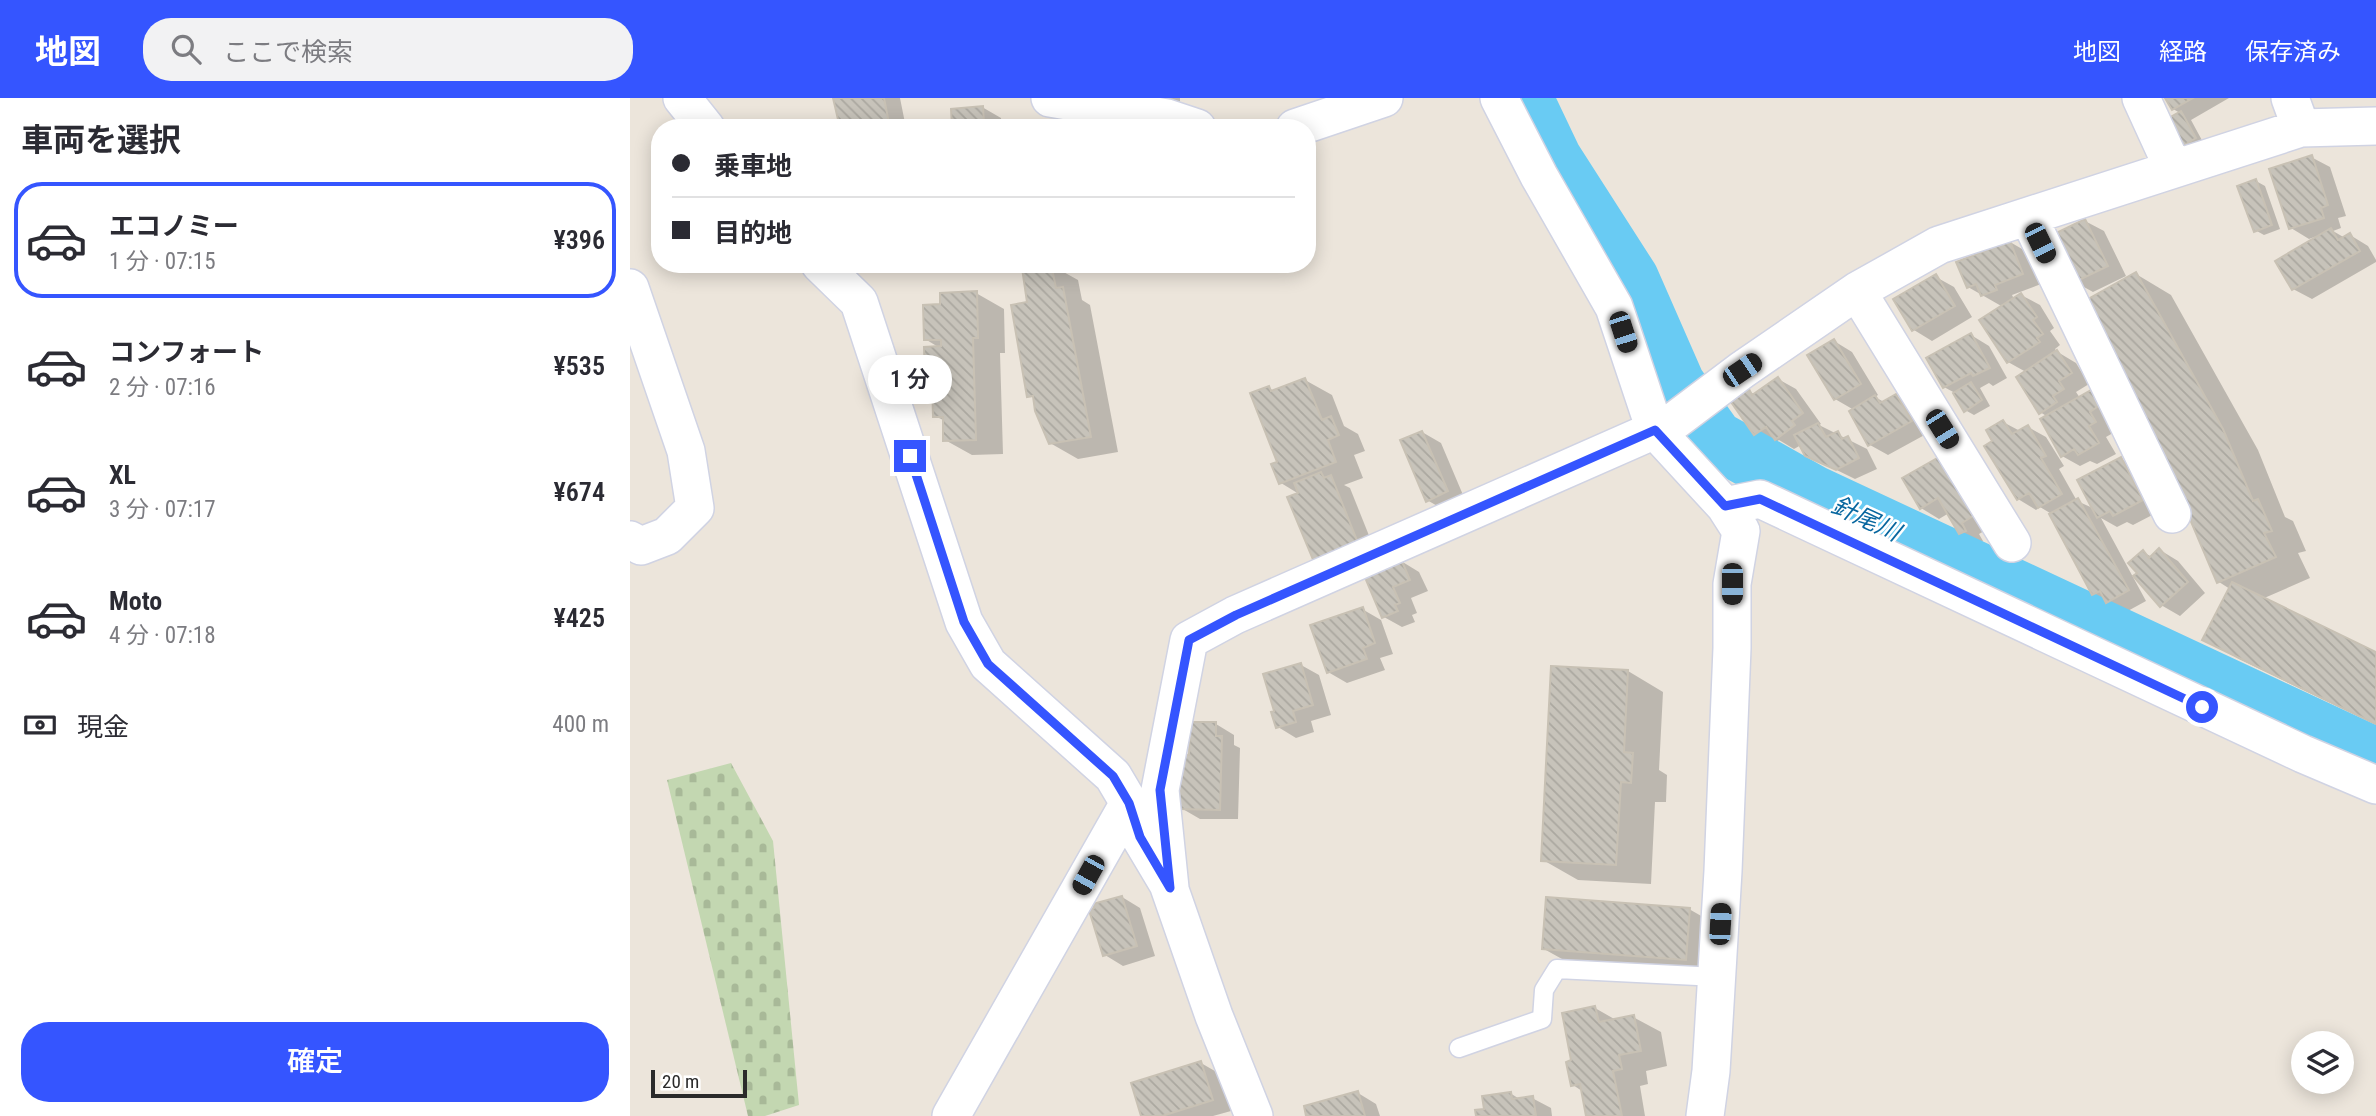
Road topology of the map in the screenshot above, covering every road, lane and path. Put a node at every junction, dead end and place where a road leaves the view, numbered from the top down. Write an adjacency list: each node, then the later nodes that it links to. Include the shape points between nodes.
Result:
1 (682, 98): 7 (street)
2 (1050, 98): 8 (street)
3 (1384, 98): 9 (street)
4 (1499, 98): 16 (street, via 1615,307)
5 (2141, 98): 11 (street)
6 (2295, 113): 10 (street); 11 (street)
7 (699, 119)
8 (1170, 119)
9 (1316, 121)
10 (2376, 126)
11 (2173, 168): 12 (street)
12 (2029, 218): 15 (street, via 1939,245); 18 (street)
13 (829, 273): 22 (street, via 859,302 964,622 988,664 1113,776)
14 (630, 288): 19 (street, via 686,451 695,508 667,537 641,546)
15 (1857, 291): 16 (street); 20 (street)
16 (1664, 426): 17 (street); 23 (street, via 1189,640 1160,790)
17 (1725, 506): 21 (street, via 1760,499); 24 (street, via 1741,531 1732,584)
18 (2172, 514)
19 (630, 540)
20 (2012, 543)
21 (2376, 785)
22 (1129, 803): 23 (street, via 1140,837); 26 (street)
23 (1170, 888): 27 (street)
24 (1717, 977): 25 (lane, via 1557,969 1544,990 1542,1019); 28 (street)
25 (1459, 1048)
26 (951, 1116)
27 (1254, 1116)
28 (1704, 1116)

